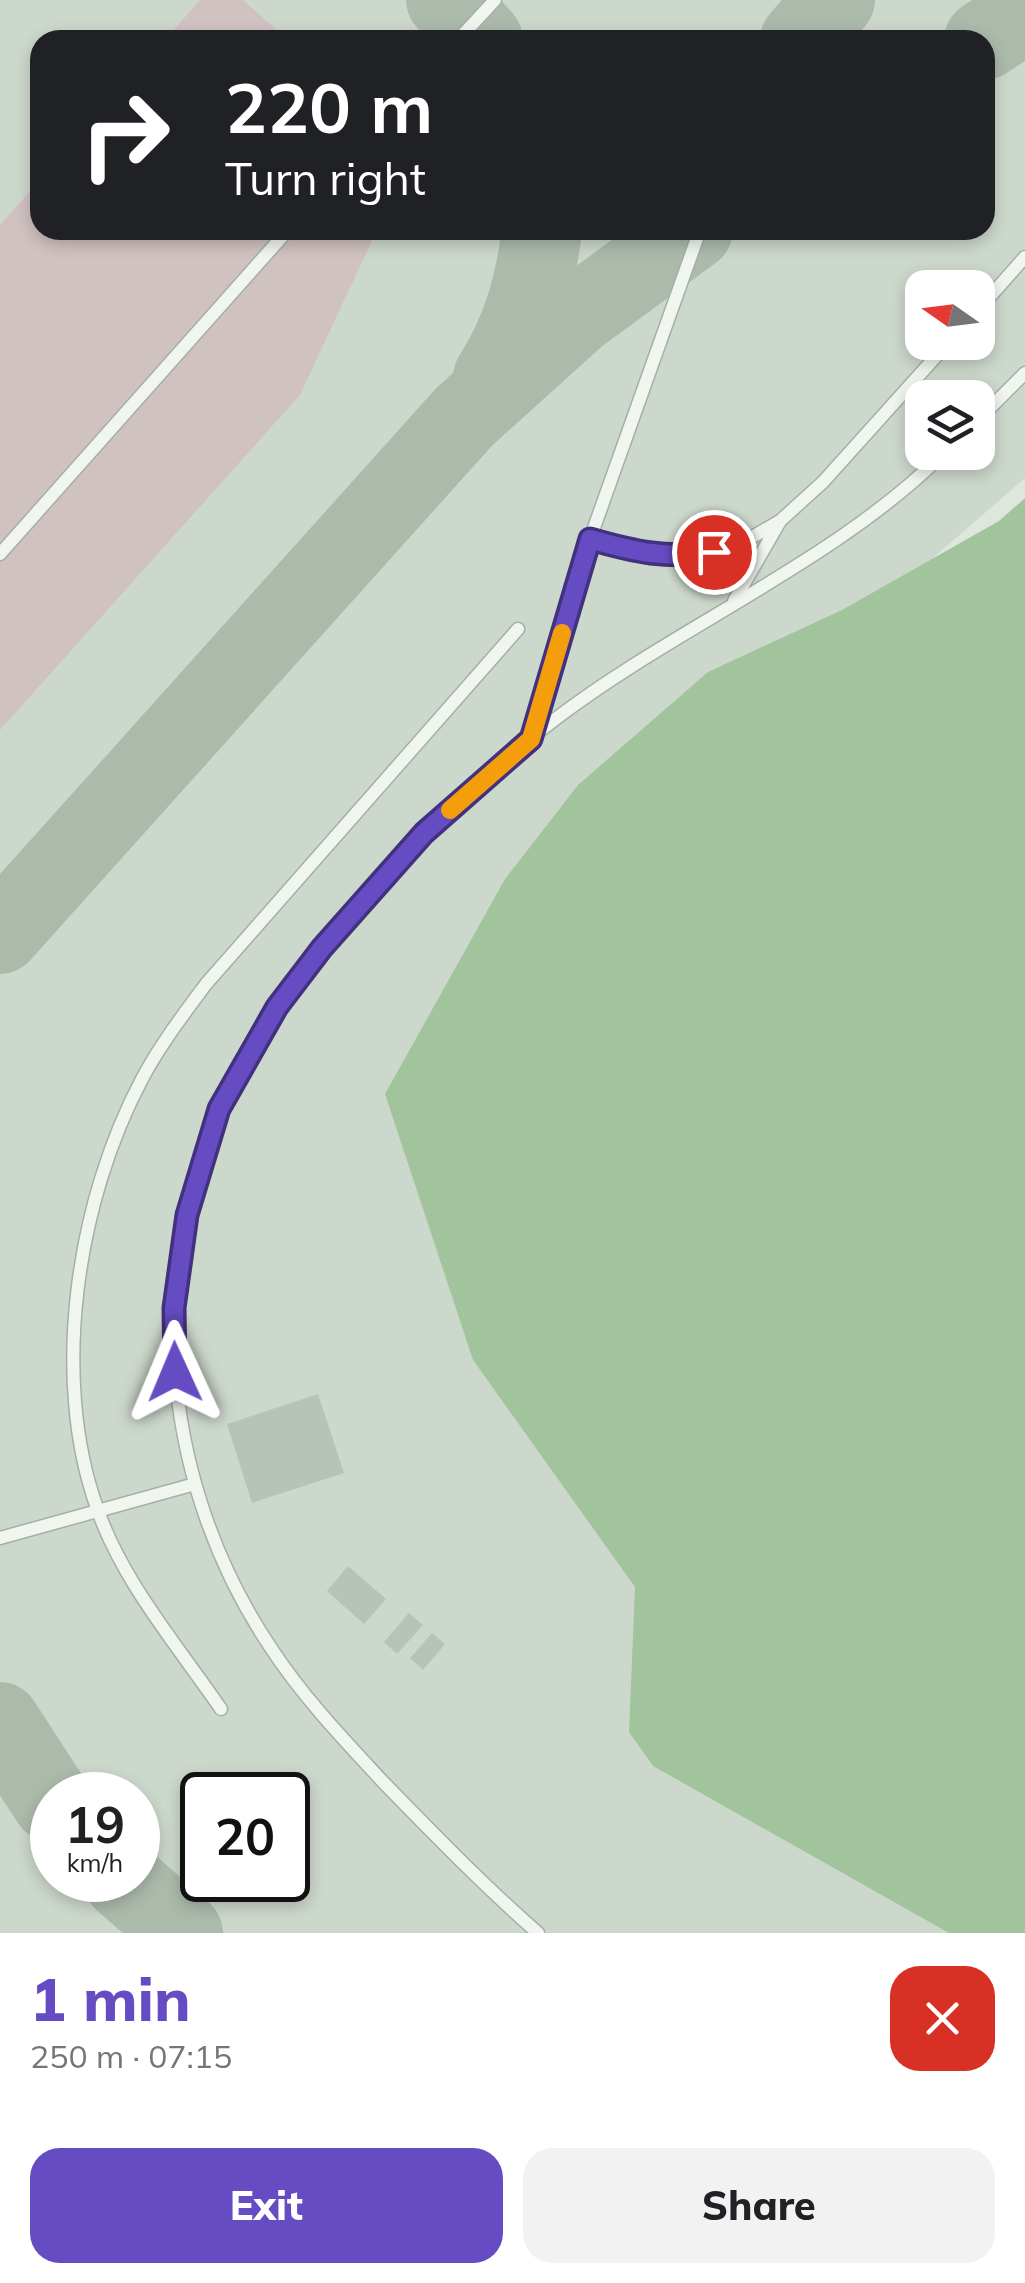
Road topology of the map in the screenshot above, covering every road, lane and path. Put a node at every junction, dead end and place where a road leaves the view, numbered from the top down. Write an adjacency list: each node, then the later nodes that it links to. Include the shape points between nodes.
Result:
1 (494, 0): 2 (lane)
2 (467, 30)
3 (279, 240): 13 (lane)
4 (696, 240): 12 (lane)
5 (1025, 258): 6 (lane)
6 (995, 291)
7 (932, 360): 11 (lane)
8 (1025, 373): 9 (lane)
9 (995, 403)
10 (924, 470): 14 (lane, via 861,524)
11 (780, 521): 12 (lane, via 714,552 676,558); 14 (lane)
12 (590, 539): 16 (lane)
13 (0, 554)
14 (732, 603): 16 (lane, via 632,664)
15 (518, 628): 18 (lane, via 206,984 126,1112 89,1222 75,1333 75,1409)
16 (531, 739): 17 (lane, via 424,833 322,948 277,1007 219,1109 187,1215 174,1308 176,1397)
17 (195, 1484): 18 (lane); 21 (lane, via 222,1560 304,1694 426,1827)
18 (97, 1510): 19 (lane); 20 (lane, via 136,1585)
19 (0, 1538)
20 (220, 1709)
21 (538, 1933)

